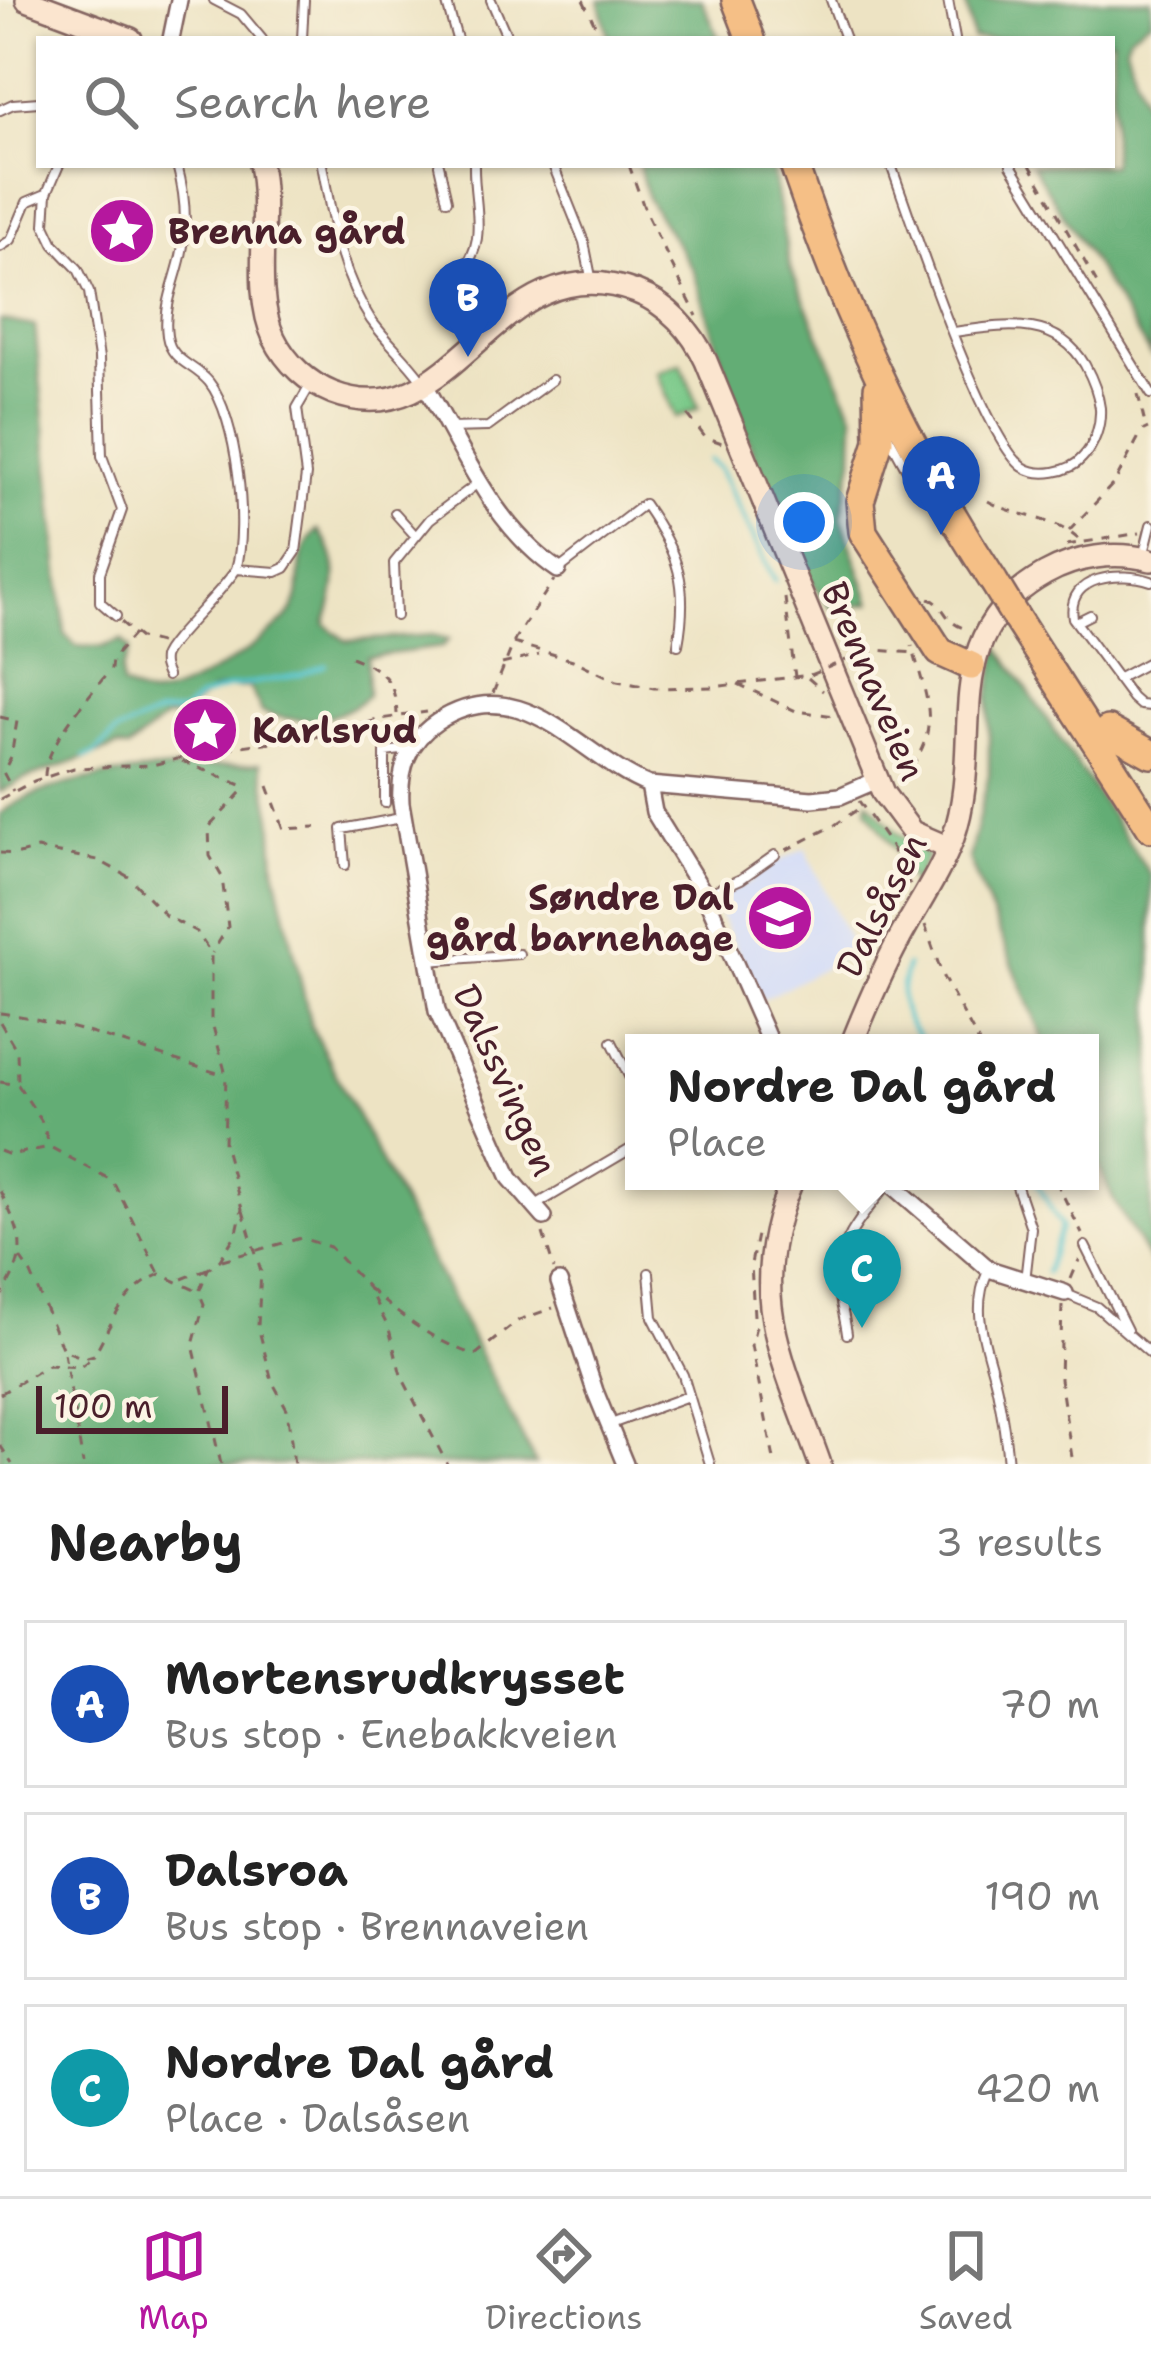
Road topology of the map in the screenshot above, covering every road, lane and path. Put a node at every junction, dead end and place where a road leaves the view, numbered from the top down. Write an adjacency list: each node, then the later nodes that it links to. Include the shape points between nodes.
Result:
1 (27, 0): 12 (street)
2 (179, 0): 13 (street)
3 (214, 0): 14 (lane)
4 (304, 0): 15 (lane)
5 (446, 0): 16 (lane)
6 (491, 0): 17 (lane)
7 (583, 0): 18 (path)
8 (736, 0): 19 (highway)
9 (754, 0): 20 (highway)
10 (831, 0): 21 (lane)
11 (948, 0): 22 (lane)
12 (123, 36)
13 (172, 36)
14 (259, 36)
15 (302, 36)
16 (456, 36)
17 (507, 36)
18 (601, 36)
19 (750, 36)
20 (767, 36)
21 (844, 36)
22 (954, 36)
23 (36, 102): 24 (lane)
24 (0, 110)
25 (58, 168): 38 (lane)
26 (177, 168): 67 (lane, via 184,228 167,302 168,344 213,387 221,407 243,503)
27 (260, 168): 48 (street, via 268,318 286,358)
28 (322, 168): 49 (lane, via 353,289)
29 (441, 168): 39 (lane)
30 (474, 168): 41 (lane, via 479,235)
31 (555, 168): 42 (lane)
32 (630, 168): 44 (path)
33 (795, 168): 47 (highway)
34 (813, 168): 70 (highway, via 892,371)
35 (892, 168): 45 (lane)
36 (1013, 168): 51 (lane)
37 (1032, 168): 43 (path)
38 (47, 193): 40 (lane, via 27,202); 76 (lane, via 47,233 89,292 101,456 122,510 99,585 100,602)
39 (447, 200)
40 (0, 247)
41 (458, 276)
42 (591, 285): 49 (street, Brennaveien, via 520,305); 71 (street, Brennaveien, via 645,296 692,335)
43 (1102, 296)
44 (699, 322)
45 (953, 332): 45 (lane, via 989,415 1023,466 1049,472 1078,463 1100,416 1074,348 1019,325)
46 (552, 380): 54 (lane, via 502,421)
47 (878, 380): 53 (highway); 60 (highway)
48 (313, 382): 49 (street, Brennaveien, via 368,400); 67 (lane, via 297,408 306,475 296,552 276,572)
49 (425, 385): 54 (street)
50 (1139, 393): 55 (path)
51 (1151, 394)
52 (688, 415): 56 (path, via 705,437)
53 (880, 420): 57 (lane); 58 (highway)
54 (446, 428): 59 (street)
55 (1147, 428): 64 (path, via 1115,482)
56 (730, 441)
57 (906, 468): 58 (highway, via 887,466); 60 (highway)
58 (869, 478): 82 (highway, via 859,508 863,532)
59 (479, 483): 68 (street); 77 (lane, via 430,519 394,563)
60 (937, 489): 70 (highway)
61 (988, 502): 64 (path)
62 (395, 513): 66 (lane)
63 (1151, 525): 69 (lane)
64 (1069, 531): 65 (path, via 1079,541)
65 (1142, 532)
66 (413, 533)
67 (236, 569): 83 (lane)
68 (558, 569): 80 (path); 81 (lane, via 644,504 685,589)
69 (1149, 570): 72 (lane); 78 (lane, via 1092,582 1073,598); 84 (street, via 1093,557 1048,573 1000,611)
70 (1000, 576): 74 (highway, bridge)
71 (798, 588): 91 (path, via 783,605); 97 (street, Brennaveien)
72 (1137, 588)
73 (921, 600): 84 (path, via 936,602)
74 (1022, 612): 101 (highway); 117 (highway)
75 (1090, 615): 78 (lane)
76 (116, 616): 79 (path)
77 (396, 616)
78 (1076, 622): 92 (lane)
79 (134, 634): 83 (path); 105 (path, via 63,731 45,760)
80 (512, 644): 85 (path); 88 (path)
81 (678, 645)
82 (922, 646): 84 (highway, via 945,656); 90 (path, bridge, via 877,650); 106 (path, via 930,726 920,755)
83 (170, 647): 89 (lane)
84 (972, 648): 118 (street, Dalsåsen, via 966,772)
85 (540, 654): 88 (path); 93 (path, via 641,687)
86 (351, 657): 98 (path, via 394,685)
87 (1151, 662): 92 (lane)
88 (502, 664): 95 (path)
89 (167, 676)
90 (808, 676): 91 (path); 94 (path)
91 (796, 679): 93 (path)
92 (1118, 679): 96 (lane, via 1140,705)
93 (737, 684): 97 (path, via 796,711)
94 (826, 693)
95 (490, 706): 99 (street); 107 (street, via 560,725)
96 (1151, 706)
97 (849, 713): 106 (street, Brennaveien)
98 (397, 716): 99 (path); 104 (path)
99 (446, 716): 102 (street)
100 (0, 717): 109 (path, via 17,721 3,772)
101 (1108, 730): 103 (highway); 110 (highway)
102 (410, 748): 113 (lane, via 386,752); 115 (street, Dalssvingen, via 400,783)
103 (1151, 754)
104 (180, 759): 105 (path, via 74,767); 125 (path, via 241,785 209,827 228,927)
105 (45, 777): 109 (path)
106 (886, 783): 107 (street, via 812,799); 118 (street, Brennaveien, via 894,811 912,832)
107 (650, 785): 123 (street, via 654,812)
108 (268, 786): 116 (path, via 284,829)
109 (14, 791): 111 (path)
110 (1151, 796)
111 (0, 799)
112 (858, 799): 114 (path)
113 (385, 803)
114 (862, 806): 120 (path); 122 (path)
115 (403, 818): 121 (lane, via 342,829); 127 (street, Dalssvingen)
116 (316, 827)
117 (1151, 827)
118 (949, 848): 131 (street, Dalsåsen)
119 (0, 853): 125 (path, via 38,849 98,860 196,932)
120 (775, 856): 123 (lane)
121 (345, 865)
122 (913, 891)
123 (704, 895): 130 (street)
124 (922, 918): 132 (path)
125 (211, 954): 135 (path, via 211,1019)
126 (519, 954): 127 (lane)
127 (427, 962): 148 (street, Dalssvingen, via 466,1082 510,1178)
128 (0, 1013): 135 (path, via 47,1019)
129 (0, 1022): 137 (path, via 17,1051)
130 (766, 1034)
131 (856, 1034)
132 (974, 1034)
133 (612, 1042): 134 (lane)
134 (625, 1068)
135 (226, 1075): 147 (path, via 224,1144)
136 (0, 1082): 137 (path)
137 (18, 1085): 138 (path)
138 (50, 1148): 139 (path); 156 (path, via 113,1181)
139 (0, 1151)
140 (625, 1153): 148 (lane)
141 (788, 1190): 183 (street, via 769,1250 768,1295)
142 (883, 1190): 167 (lane, via 841,1258)
143 (898, 1190): 154 (street)
144 (1018, 1190): 159 (lane, via 1030,1228)
145 (1061, 1190): 149 (path)
146 (0, 1191): 151 (path, via 20,1230)
147 (242, 1209): 150 (path); 152 (path)
148 (539, 1212): 158 (path)
149 (1085, 1246): 162 (path); 166 (lane)
150 (256, 1248): 152 (path); 160 (path, via 301,1238 330,1246); 178 (path, via 258,1327 287,1409)
151 (20, 1258): 163 (path); 168 (path)
152 (220, 1260): 153 (path)
153 (208, 1268): 157 (path); 161 (path)
154 (989, 1269): 159 (street); 184 (lane, via 980,1327)
155 (649, 1273): 172 (lane, via 656,1327 674,1350)
156 (160, 1274): 157 (path); 170 (path, via 124,1299)
157 (179, 1280): 161 (path)
158 (559, 1282): 164 (street)
159 (1025, 1283): 162 (street)
160 (368, 1288): 164 (path, via 402,1318 475,1355 519,1321); 179 (path, via 400,1375)
161 (199, 1292): 177 (path, via 204,1304 193,1346)
162 (1065, 1293): 166 (lane); 185 (path, via 1058,1360)
163 (0, 1298)
164 (567, 1302): 173 (street)
165 (757, 1324): 182 (path, via 751,1345)
166 (1127, 1331): 169 (lane)
167 (847, 1334)
168 (63, 1350): 170 (path); 176 (path)
169 (1151, 1354)
170 (94, 1355): 171 (path, via 80,1367 48,1365)
171 (0, 1394)
172 (688, 1396): 173 (lane); 181 (lane)
173 (608, 1425): 180 (street)
174 (0, 1445): 175 (path)
175 (12, 1464)
176 (83, 1464)
177 (221, 1464)
178 (294, 1464)
179 (447, 1464)
180 (625, 1464)
181 (710, 1464)
182 (775, 1464)
183 (820, 1464)
184 (1008, 1464)
185 (1073, 1464)

